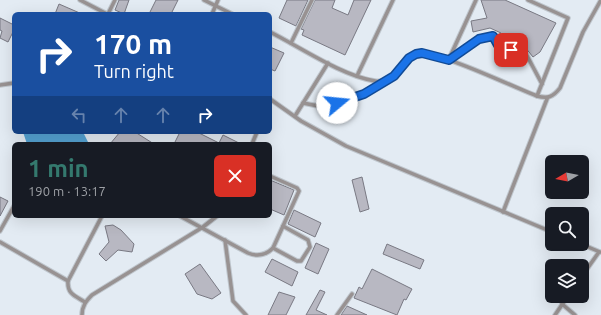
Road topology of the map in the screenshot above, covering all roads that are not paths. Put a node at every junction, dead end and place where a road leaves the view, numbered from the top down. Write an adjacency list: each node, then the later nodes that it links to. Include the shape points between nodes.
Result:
1 (80, 0): 11 (lane)
2 (115, 0): 12 (lane)
3 (204, 0): 10 (lane)
4 (218, 0): 10 (lane)
5 (312, 0): 16 (lane)
6 (393, 0): 19 (lane)
7 (476, 0): 17 (lane)
8 (528, 0): 22 (lane, via 568,18)
9 (601, 0): 25 (lane, via 583,32 560,88)
10 (216, 6): 13 (lane); 14 (lane)
11 (103, 12)
12 (108, 12)
13 (213, 12)
14 (228, 12)
15 (272, 33): 16 (lane)
16 (291, 43): 18 (lane)
17 (449, 60): 20 (lane, via 422,53 416,54 409,58 394,76); 22 (lane, via 479,39 493,36 498,45 511,50 515,45 525,52); 24 (lane)
18 (328, 63): 19 (lane); 27 (lane)
19 (357, 76): 20 (lane, via 375,81)
20 (384, 80): 27 (lane, via 364,94 323,107)
21 (12, 82): 23 (lane)
22 (542, 84): 24 (lane)
23 (0, 85)
24 (537, 96): 25 (lane)
25 (547, 99): 31 (lane)
26 (272, 100): 28 (lane)
27 (303, 103): 28 (lane)
28 (295, 116): 31 (lane, via 346,146)
29 (272, 177): 35 (lane, via 299,191)
30 (12, 210): 38 (lane)
31 (503, 212): 37 (lane)
32 (101, 218): 45 (lane)
33 (184, 218): 36 (lane)
34 (215, 218): 36 (lane)
35 (284, 226): 42 (lane); 42 (lane, via 308,240 310,247 301,261 297,262)
36 (203, 228): 39 (lane); 47 (lane, via 92,295)
37 (545, 229)
38 (0, 231)
39 (225, 240): 42 (lane, via 254,255 266,254); 50 (lane, via 232,301)
40 (0, 242): 45 (lane)
41 (589, 247): 43 (lane)
42 (273, 248)
43 (600, 252): 44 (lane)
44 (589, 267)
45 (68, 281): 47 (lane, via 70,293)
46 (352, 294): 51 (lane)
47 (85, 302): 49 (lane)
48 (562, 304): 52 (lane); 53 (lane)
49 (82, 315)
50 (246, 315)
51 (337, 315)
52 (555, 315)
53 (575, 315)

